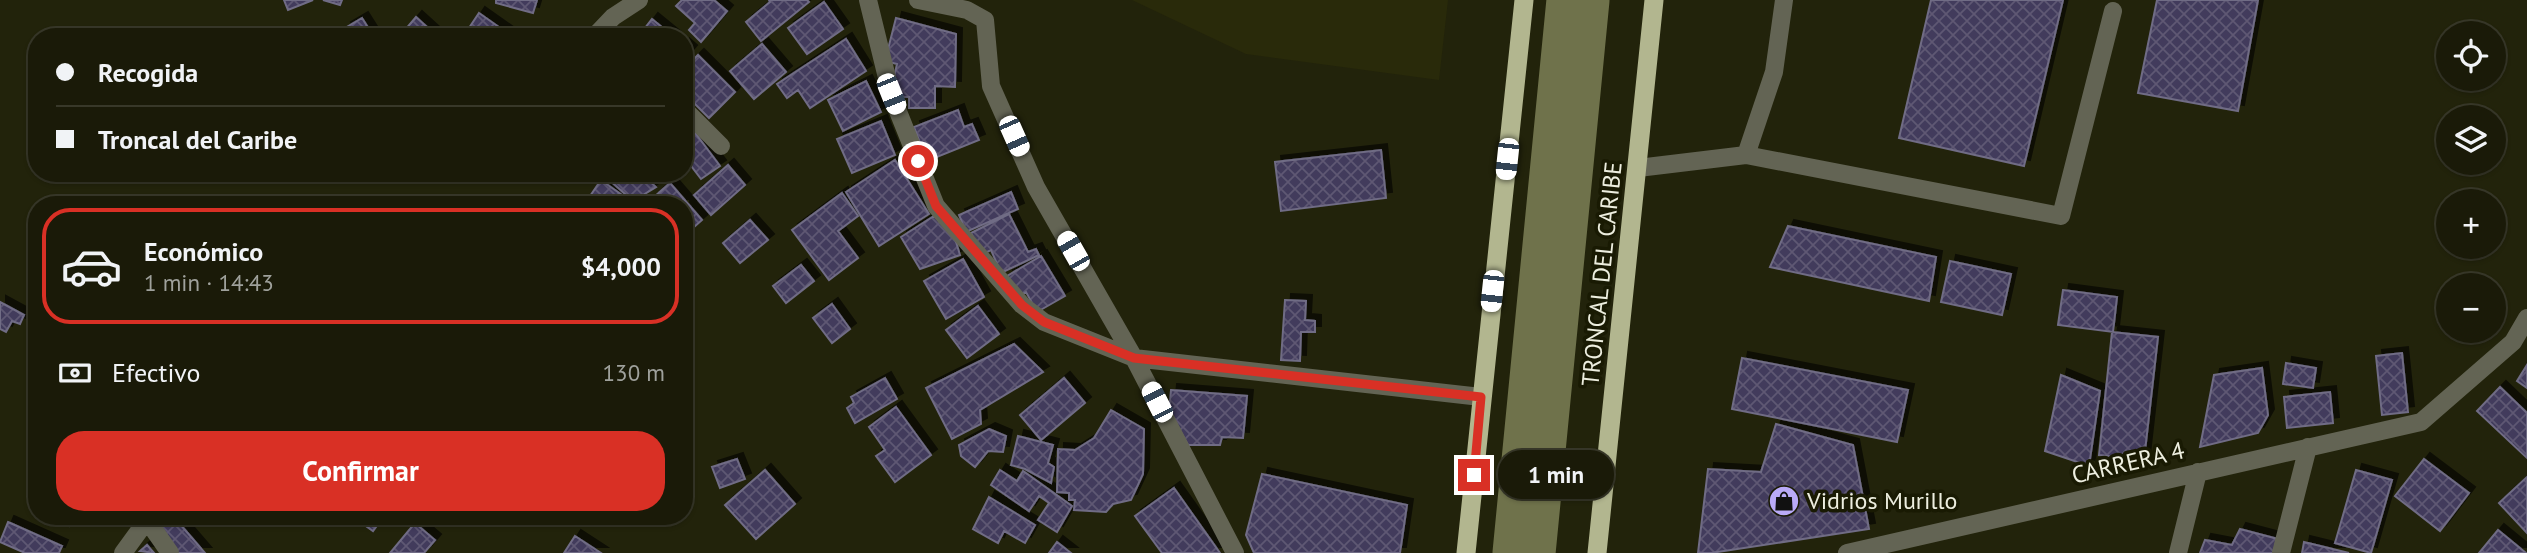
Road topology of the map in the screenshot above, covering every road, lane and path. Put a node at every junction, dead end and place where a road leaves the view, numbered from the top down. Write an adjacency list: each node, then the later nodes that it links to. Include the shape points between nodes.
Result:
1 (639, 0): 8 (street)
2 (868, 0): 14 (street, via 891,94 936,206 1022,305 1044,322)
3 (918, 0): 14 (street, via 967,10 985,20 991,86 1036,187)
4 (1524, 0): 15 (highway)
5 (1654, 0): 12 (highway, TRONCAL DEL CARIBE)
6 (1784, 0): 11 (street, via 1774,72)
7 (2113, 11): 11 (street, via 2061,216)
8 (604, 28)
9 (693, 118): 10 (street)
10 (721, 146)
11 (1746, 155): 12 (street)
12 (1638, 168): 24 (highway, TRONCAL DEL CARIBE)
13 (2527, 318): 16 (street, CARRERA 4, via 2513,342 2421,422)
14 (1134, 358): 15 (street); 22 (street)
15 (1481, 397): 23 (highway)
16 (2308, 447): 17 (street, CARRERA 4); 27 (street)
17 (2198, 472): 25 (street, CARRERA 4); 26 (street)
18 (143, 525): 20 (street)
19 (150, 525): 21 (street)
20 (123, 553)
21 (170, 553)
22 (1235, 553)
23 (1466, 553)
24 (1597, 553)
25 (1847, 553)
26 (2178, 553)
27 (2281, 553)

